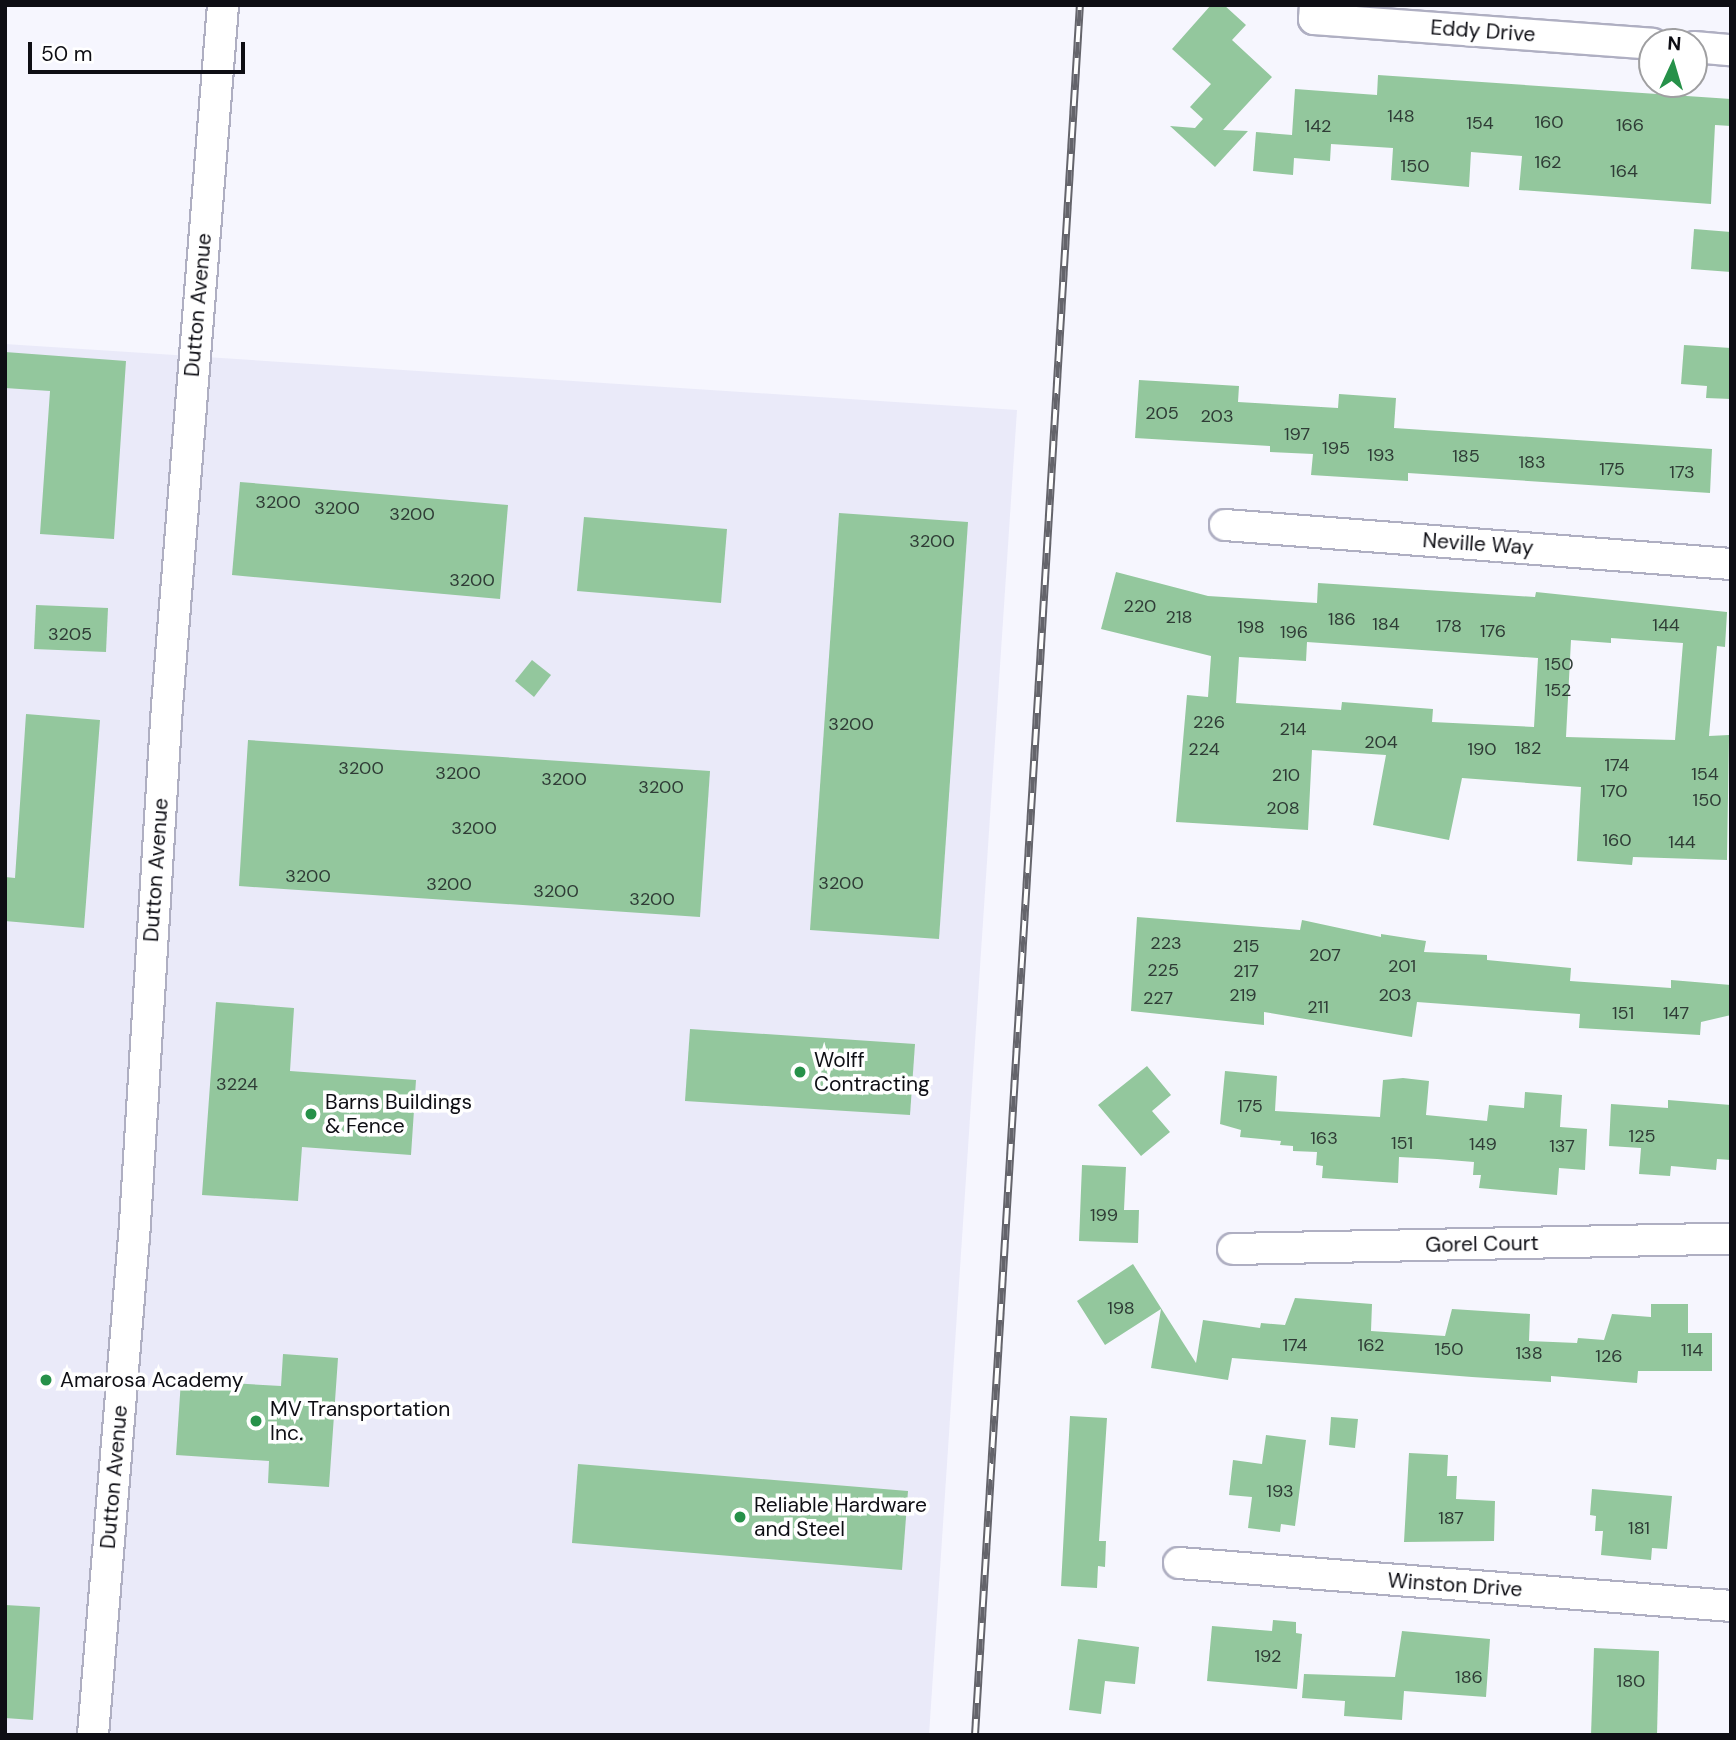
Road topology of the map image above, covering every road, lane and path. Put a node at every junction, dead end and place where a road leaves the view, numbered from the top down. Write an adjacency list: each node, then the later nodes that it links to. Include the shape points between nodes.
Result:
1 (223, 5): 12 (street, Dutton Avenue, via 167,706 134,1239)
2 (1314, 12): 3 (street, Eddy Drive)
3 (1638, 43)
4 (1708, 48): 5 (street)
5 (1731, 50)
6 (1225, 524): 7 (street, Neville Way)
7 (1731, 564)
8 (1731, 1239): 9 (street, Gorel Court)
9 (1233, 1249)
10 (1179, 1563): 11 (street, Winston Drive)
11 (1731, 1606)
12 (93, 1735)

